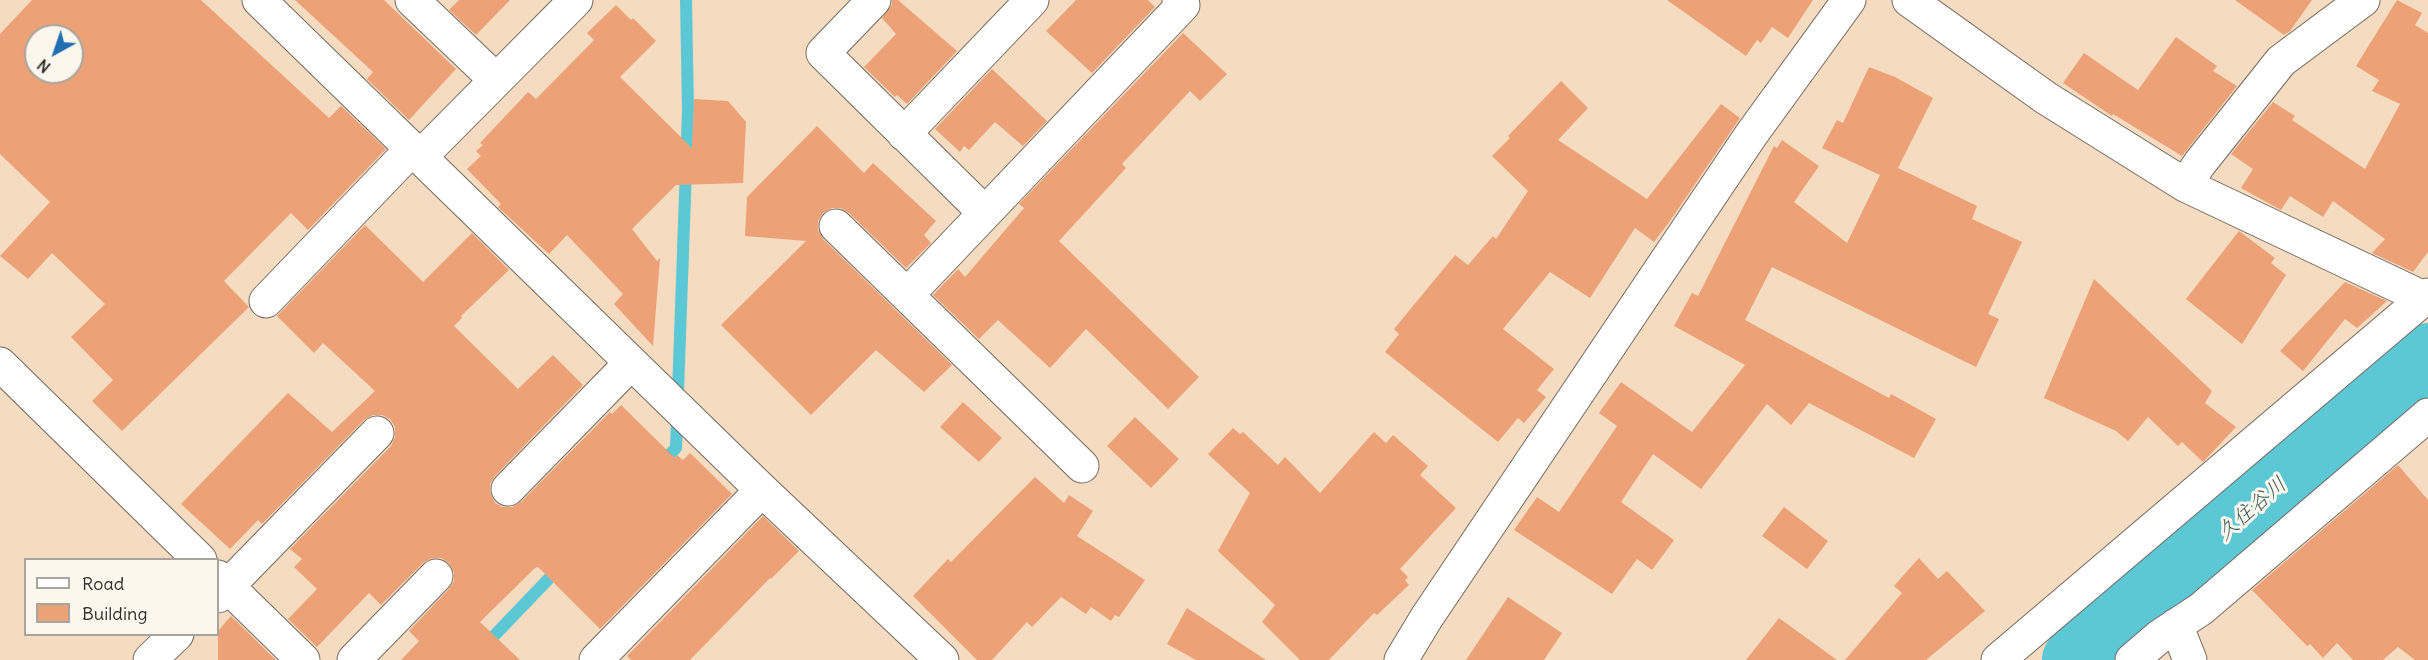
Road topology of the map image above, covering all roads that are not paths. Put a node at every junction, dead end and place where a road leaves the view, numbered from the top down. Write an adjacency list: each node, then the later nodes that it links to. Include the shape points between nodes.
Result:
1 (259, 0): 12 (street)
2 (412, 0): 10 (street)
3 (576, 0): 10 (street)
4 (874, 0): 11 (street, via 823,53)
5 (1032, 0): 11 (street)
6 (1179, 0): 14 (street, via 1183,5)
7 (1849, 0): 36 (street, via 1751,135)
8 (1909, 0): 13 (street, via 2046,98)
9 (2363, 0): 13 (street, via 2281,61)
10 (496, 80): 12 (street)
11 (904, 134): 14 (street)
12 (416, 153): 18 (street); 19 (street)
13 (2185, 185): 17 (street)
14 (985, 213): 16 (street)
15 (836, 226): 16 (street)
16 (906, 296): 23 (street)
17 (2427, 298): 37 (street)
18 (266, 301)
19 (632, 363): 24 (street); 25 (street)
20 (0, 364): 26 (street)
21 (2428, 415): 29 (street, via 2201,609)
22 (377, 433): 28 (street)
23 (1082, 466)
24 (508, 489)
25 (762, 490): 34 (street); 35 (street)
26 (198, 558)
27 (436, 576): 33 (street)
28 (221, 586): 32 (street)
29 (2176, 625): 38 (street); 39 (street)
30 (175, 636): 31 (street)
31 (150, 660)
32 (303, 660)
33 (354, 660)
34 (596, 660)
35 (942, 660)
36 (1401, 660)
37 (1998, 660)
38 (2132, 660)
39 (2190, 660)

